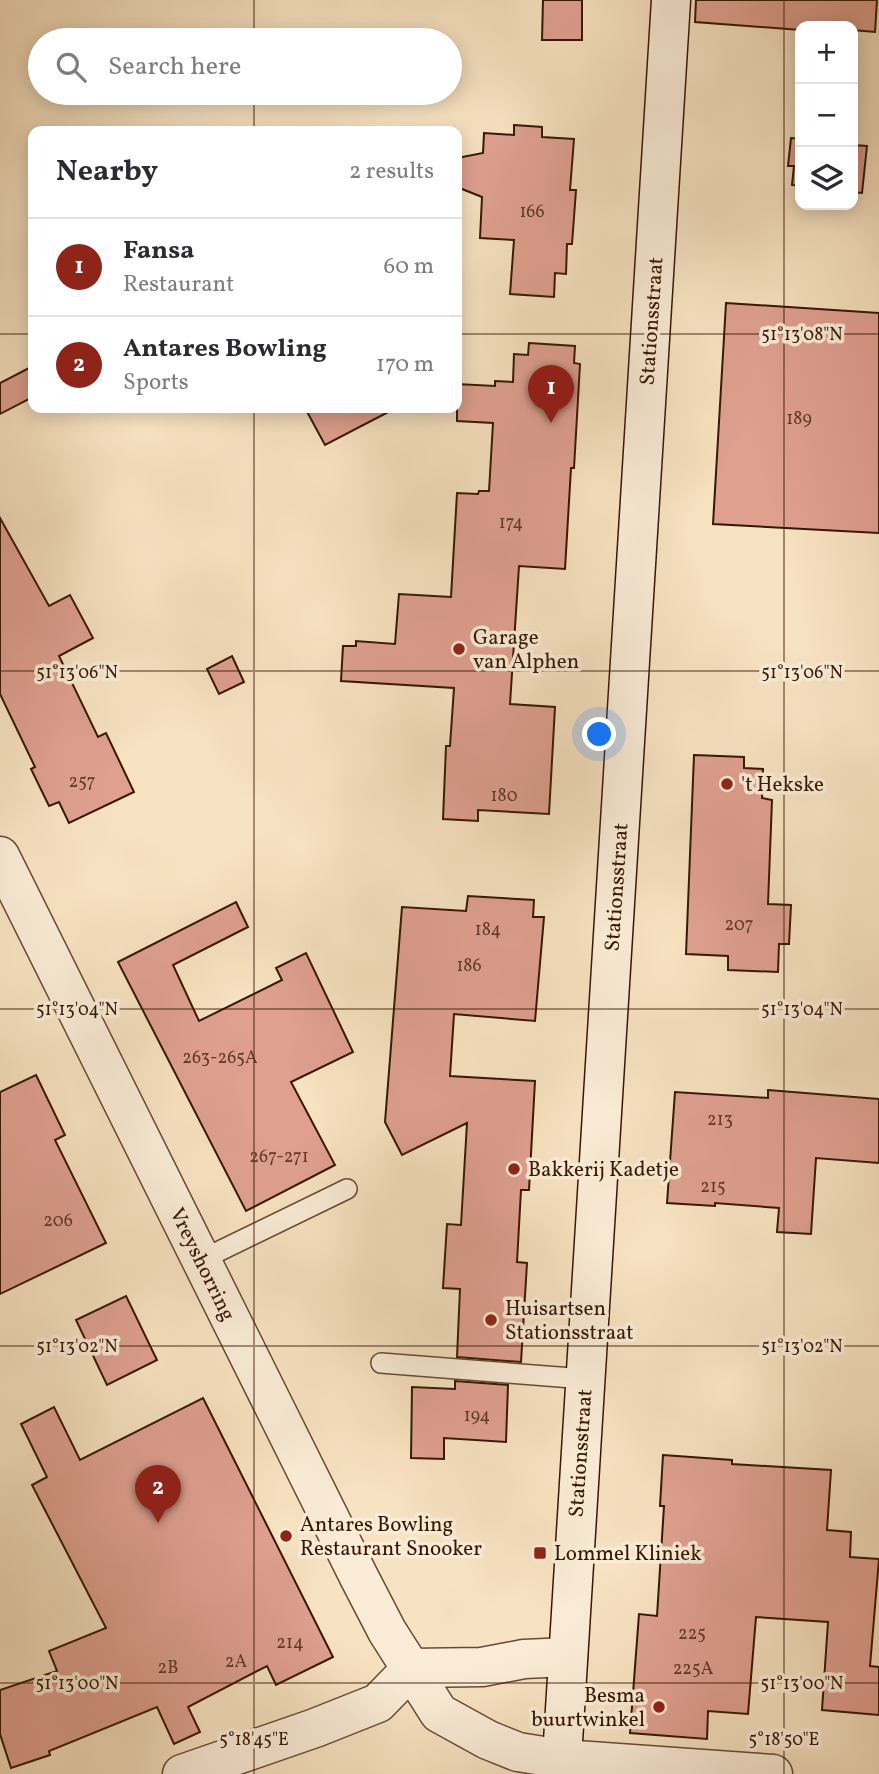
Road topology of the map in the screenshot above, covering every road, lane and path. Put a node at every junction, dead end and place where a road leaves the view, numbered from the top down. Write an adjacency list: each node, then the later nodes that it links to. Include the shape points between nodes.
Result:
1 (671, 0): 6 (main road, Stationsstraat)
2 (0, 856): 4 (main road, Vreyshorring)
3 (347, 1189): 4 (lane)
4 (201, 1260): 8 (main road, Vreyshorring, via 359,1577)
5 (381, 1363): 6 (lane)
6 (585, 1379): 7 (main road, Stationsstraat)
7 (568, 1657): 8 (main road, via 482,1667); 9 (main road, Stationsstraat)
8 (412, 1668): 9 (main road, Vreyshorring, via 439,1713 488,1740); 10 (main road, via 378,1703)
9 (561, 1767): 11 (main road, Vreyshorring)
10 (182, 1774)
11 (773, 1774)

